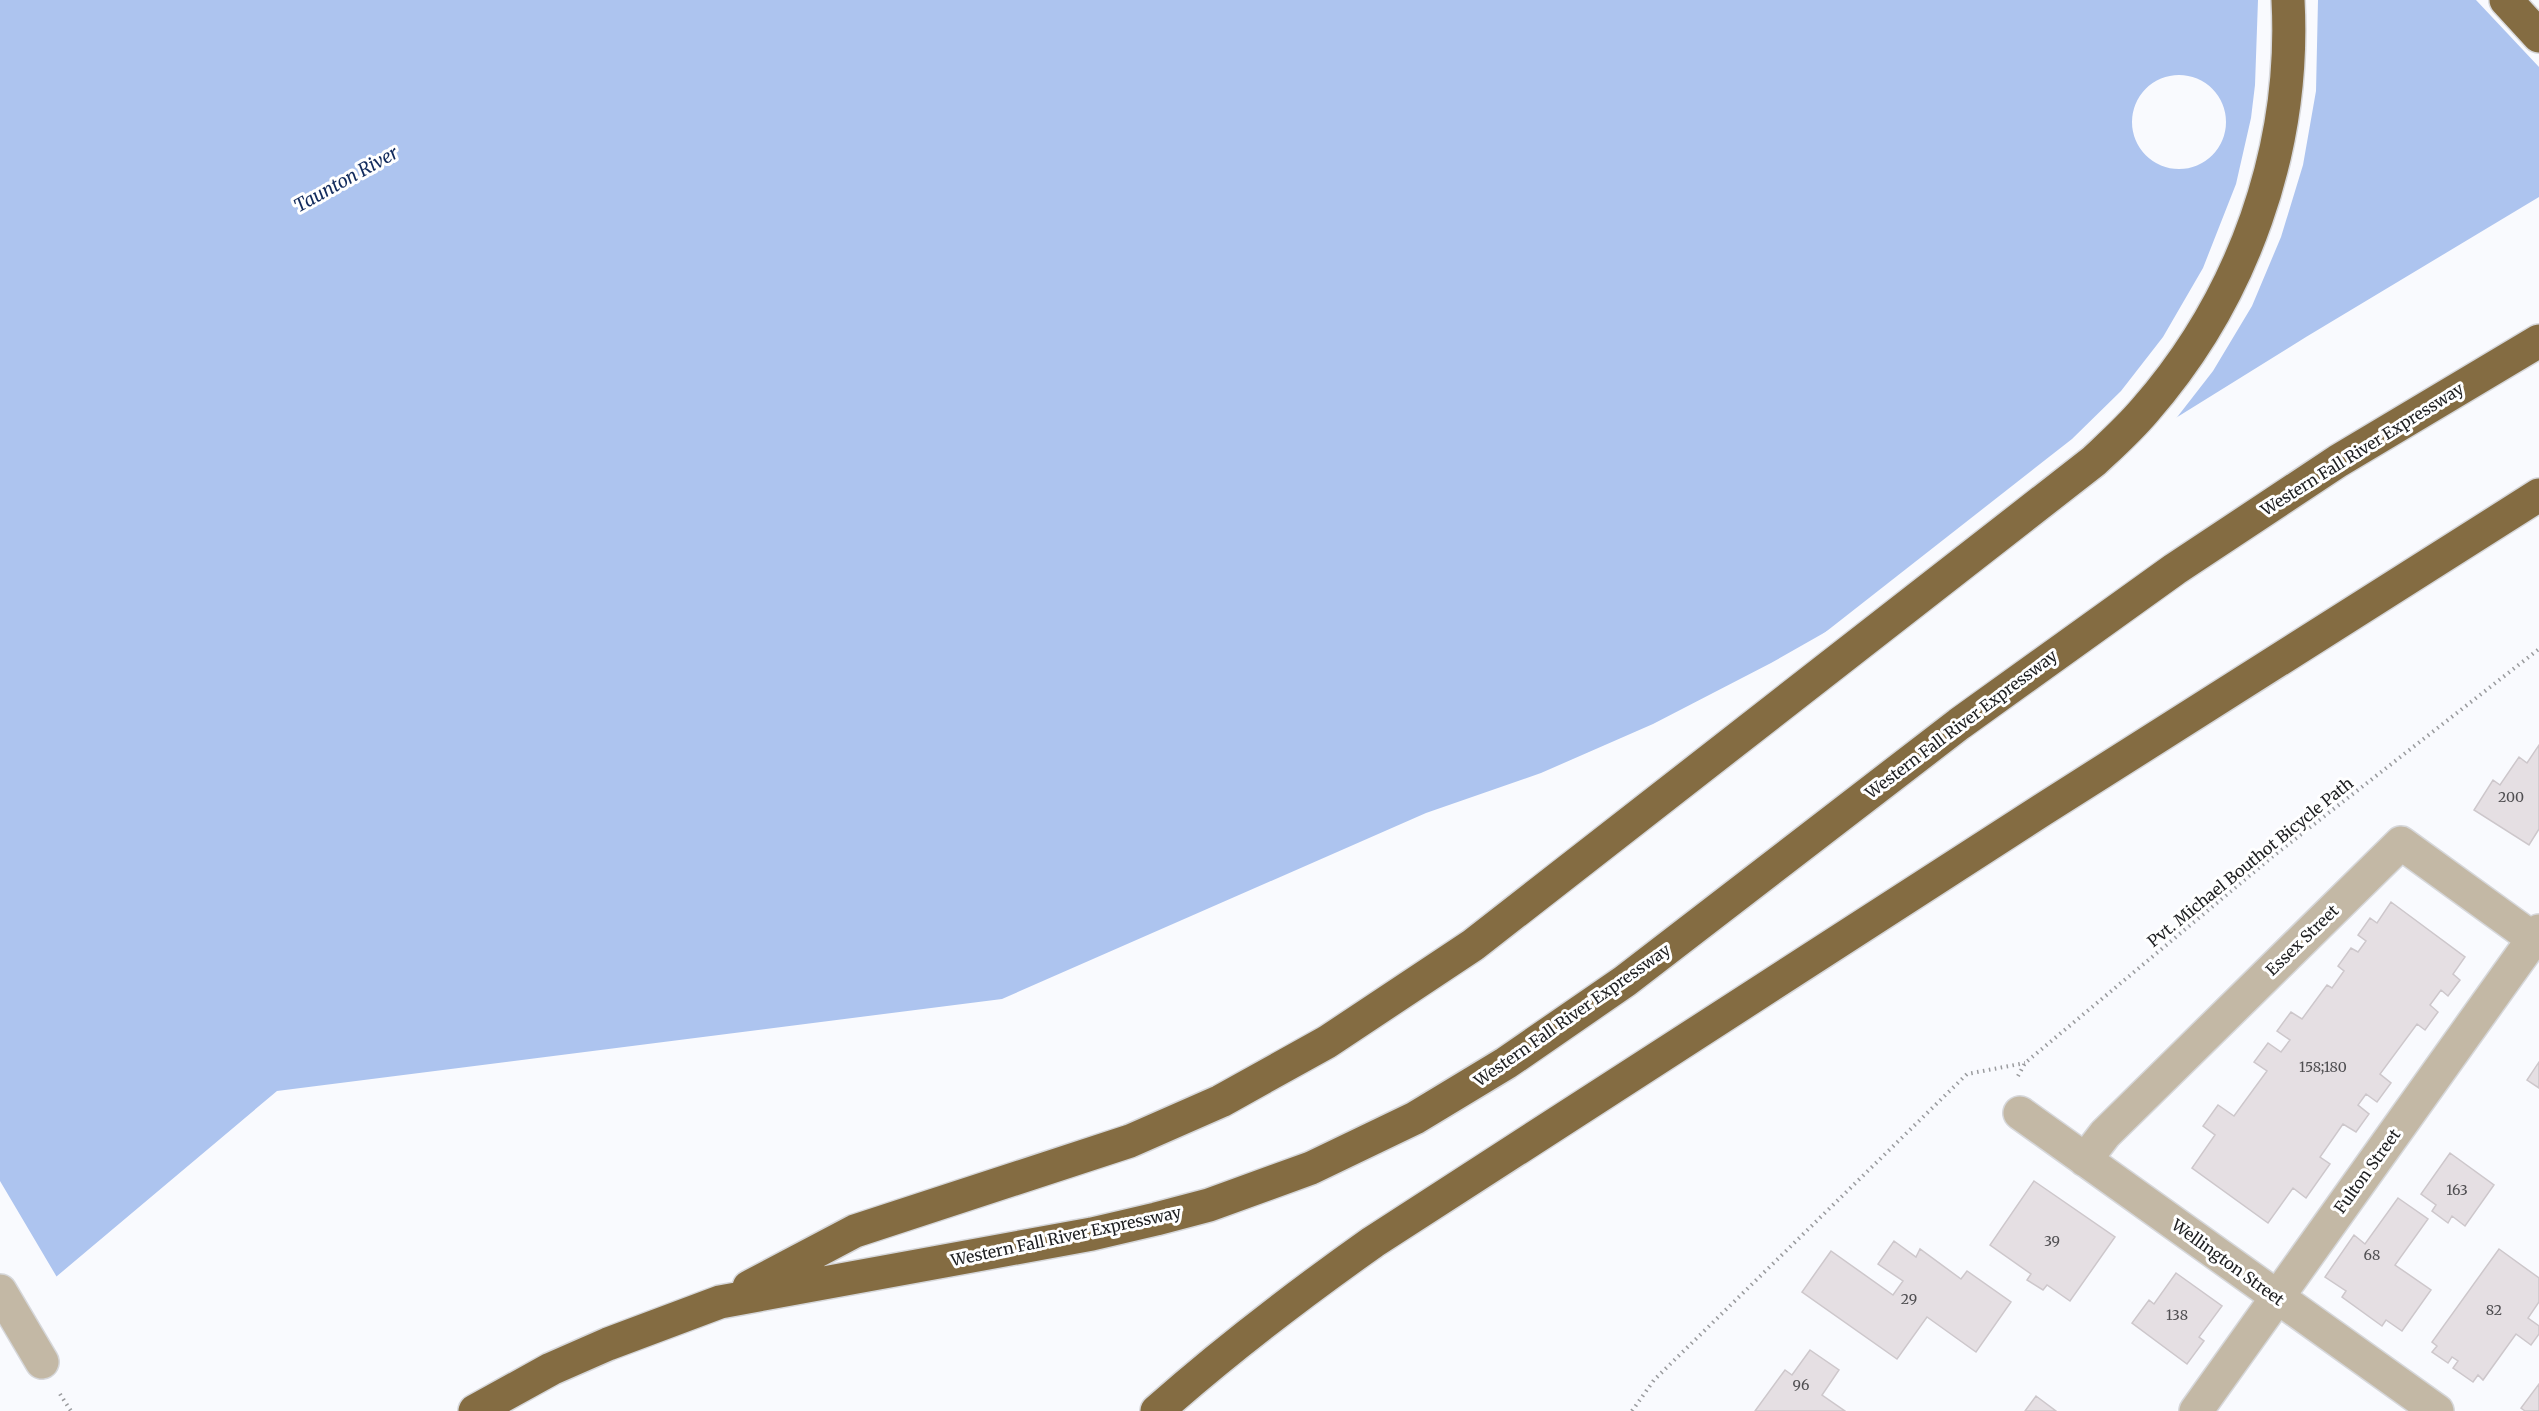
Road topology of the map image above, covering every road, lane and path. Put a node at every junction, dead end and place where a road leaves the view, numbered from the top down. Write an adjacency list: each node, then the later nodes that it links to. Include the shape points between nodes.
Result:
1 (2288, 0): 13 (highway, via 2289,51 2281,123 2253,227 2225,292 2188,354 2145,411 2094,461 1473,945 1327,1042 1221,1101 1140,1137 855,1231)
2 (2506, 0): 3 (highway)
3 (2539, 36)
4 (2539, 341): 13 (highway, Western Fall River Expressway, via 2338,461 2175,569 1967,718 1625,981 1506,1064 1415,1118 1311,1168 1209,1205 1092,1234)
5 (2539, 495): 16 (highway, via 2032,816 1373,1242 1292,1299)
6 (2539, 649): 8 (path, Pvt. Michael Bouthot Bicycle Path, via 2272,857)
7 (2537, 938): 10 (street, Essex Street, via 2401,843 2105,1134); 12 (street, Fulton Street)
8 (2025, 1063): 9 (path, Pvt. Michael Bouthot Bicycle Path, via 2011,1090 2011,1102); 17 (path, via 1967,1074 1654,1380)
9 (2020, 1113): 10 (street, Wellington Street)
10 (2085, 1160): 12 (street, Wellington Street)
11 (0, 1291): 14 (street)
12 (2277, 1297): 18 (street, Fulton Street); 19 (street, Wellington Street)
13 (720, 1302): 15 (highway, Western Fall River Expressway, via 551,1369)
14 (42, 1362)
15 (475, 1411)
16 (1157, 1411)
17 (1632, 1411)
18 (2196, 1411)
19 (2437, 1411)

